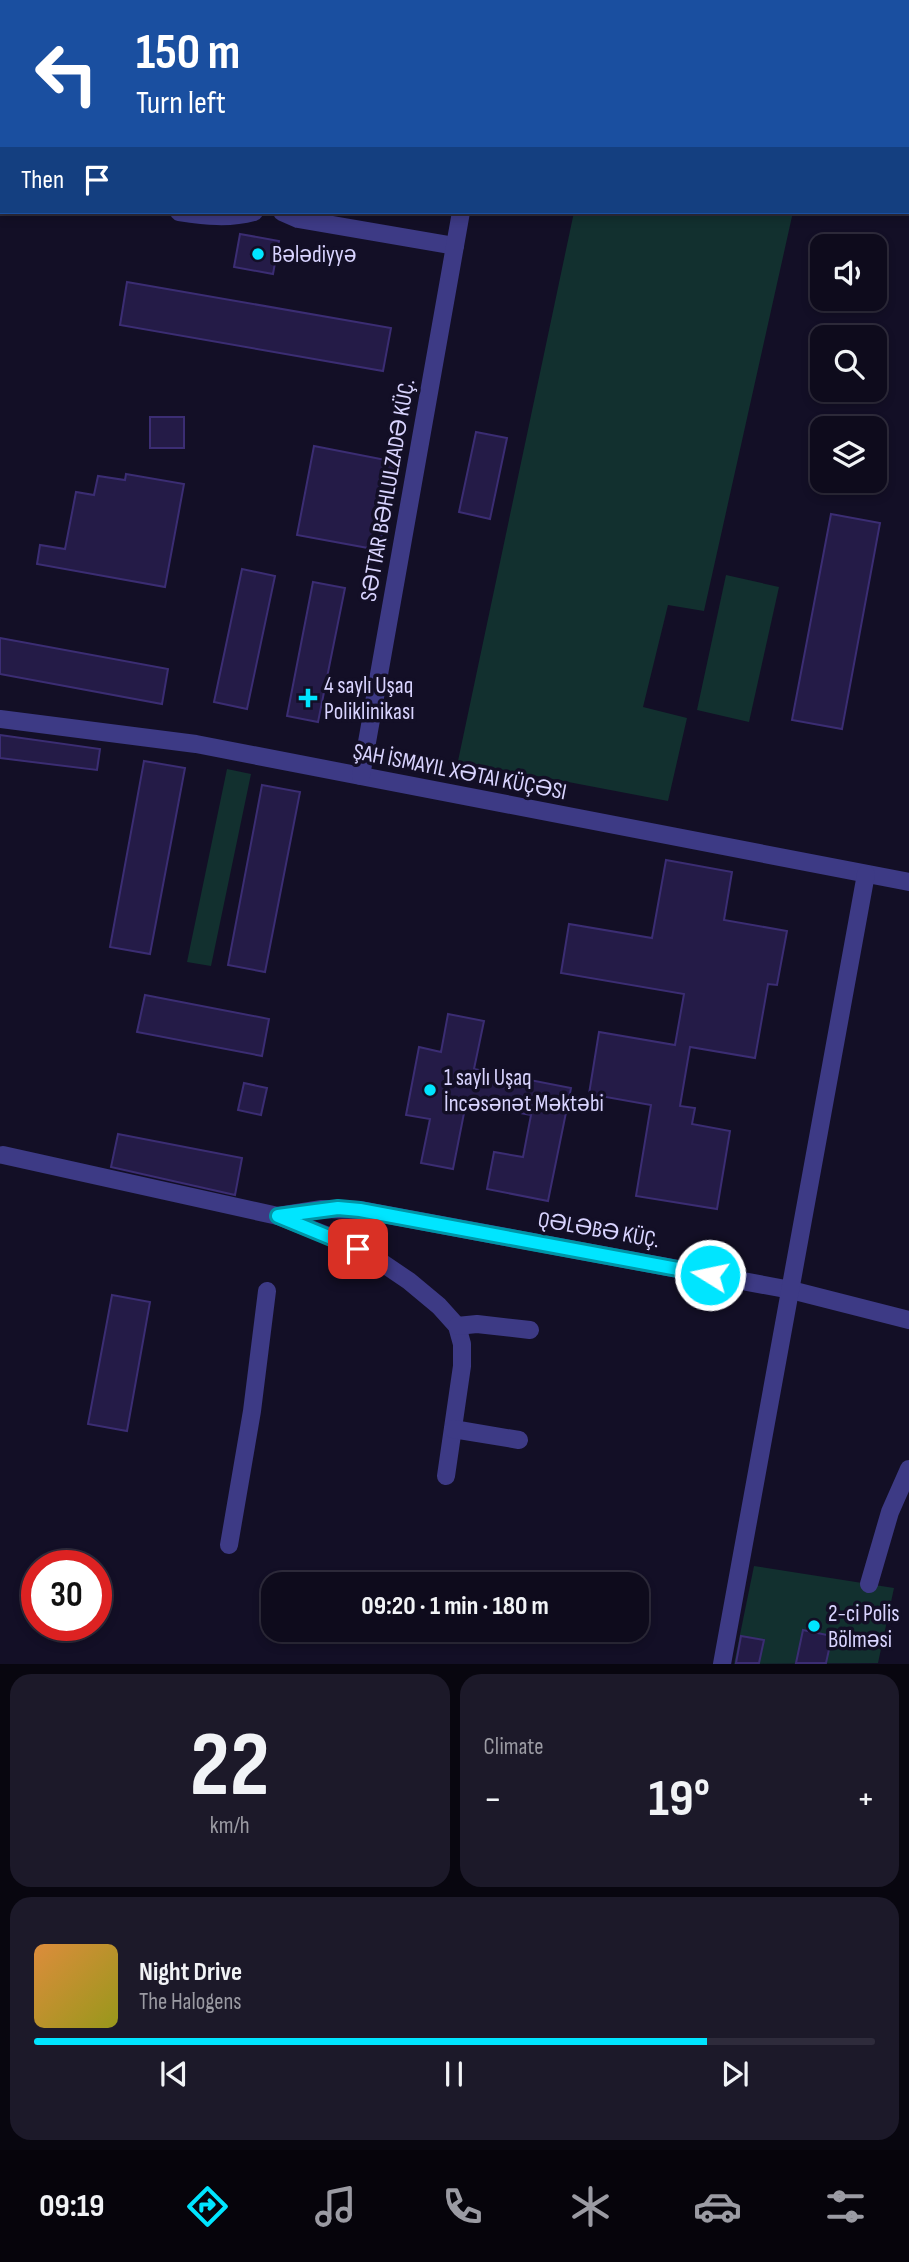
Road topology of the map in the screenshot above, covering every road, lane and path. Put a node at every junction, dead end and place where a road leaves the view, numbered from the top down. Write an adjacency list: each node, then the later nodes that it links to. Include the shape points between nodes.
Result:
1 (192, 214): 2 (street)
2 (246, 214)
3 (287, 214): 5 (street)
4 (461, 214): 5 (street, SƏTTAR BƏHLULZADƏ KÜÇ.)
5 (455, 246): 7 (street, SƏTTAR BƏHLULZADƏ KÜÇ.)
6 (0, 719): 7 (street, via 196,744)
7 (361, 776): 8 (street)
8 (866, 874): 9 (street); 12 (street)
9 (909, 882)
10 (3, 1156): 11 (street)
11 (278, 1216): 12 (street, QƏLƏBƏ KÜÇ., via 330,1208 360,1210); 15 (street, via 375,1258 419,1289)
12 (791, 1290): 14 (street, QƏLƏBƏ KÜÇ.); 23 (street)
13 (267, 1291): 21 (street)
14 (909, 1320)
15 (457, 1326): 16 (street); 17 (street, via 462,1366)
16 (530, 1330)
17 (453, 1429): 18 (street); 20 (street)
18 (519, 1440)
19 (909, 1469): 22 (street, via 890,1512)
20 (446, 1476)
21 (229, 1545)
22 (869, 1584)
23 (722, 1664)

